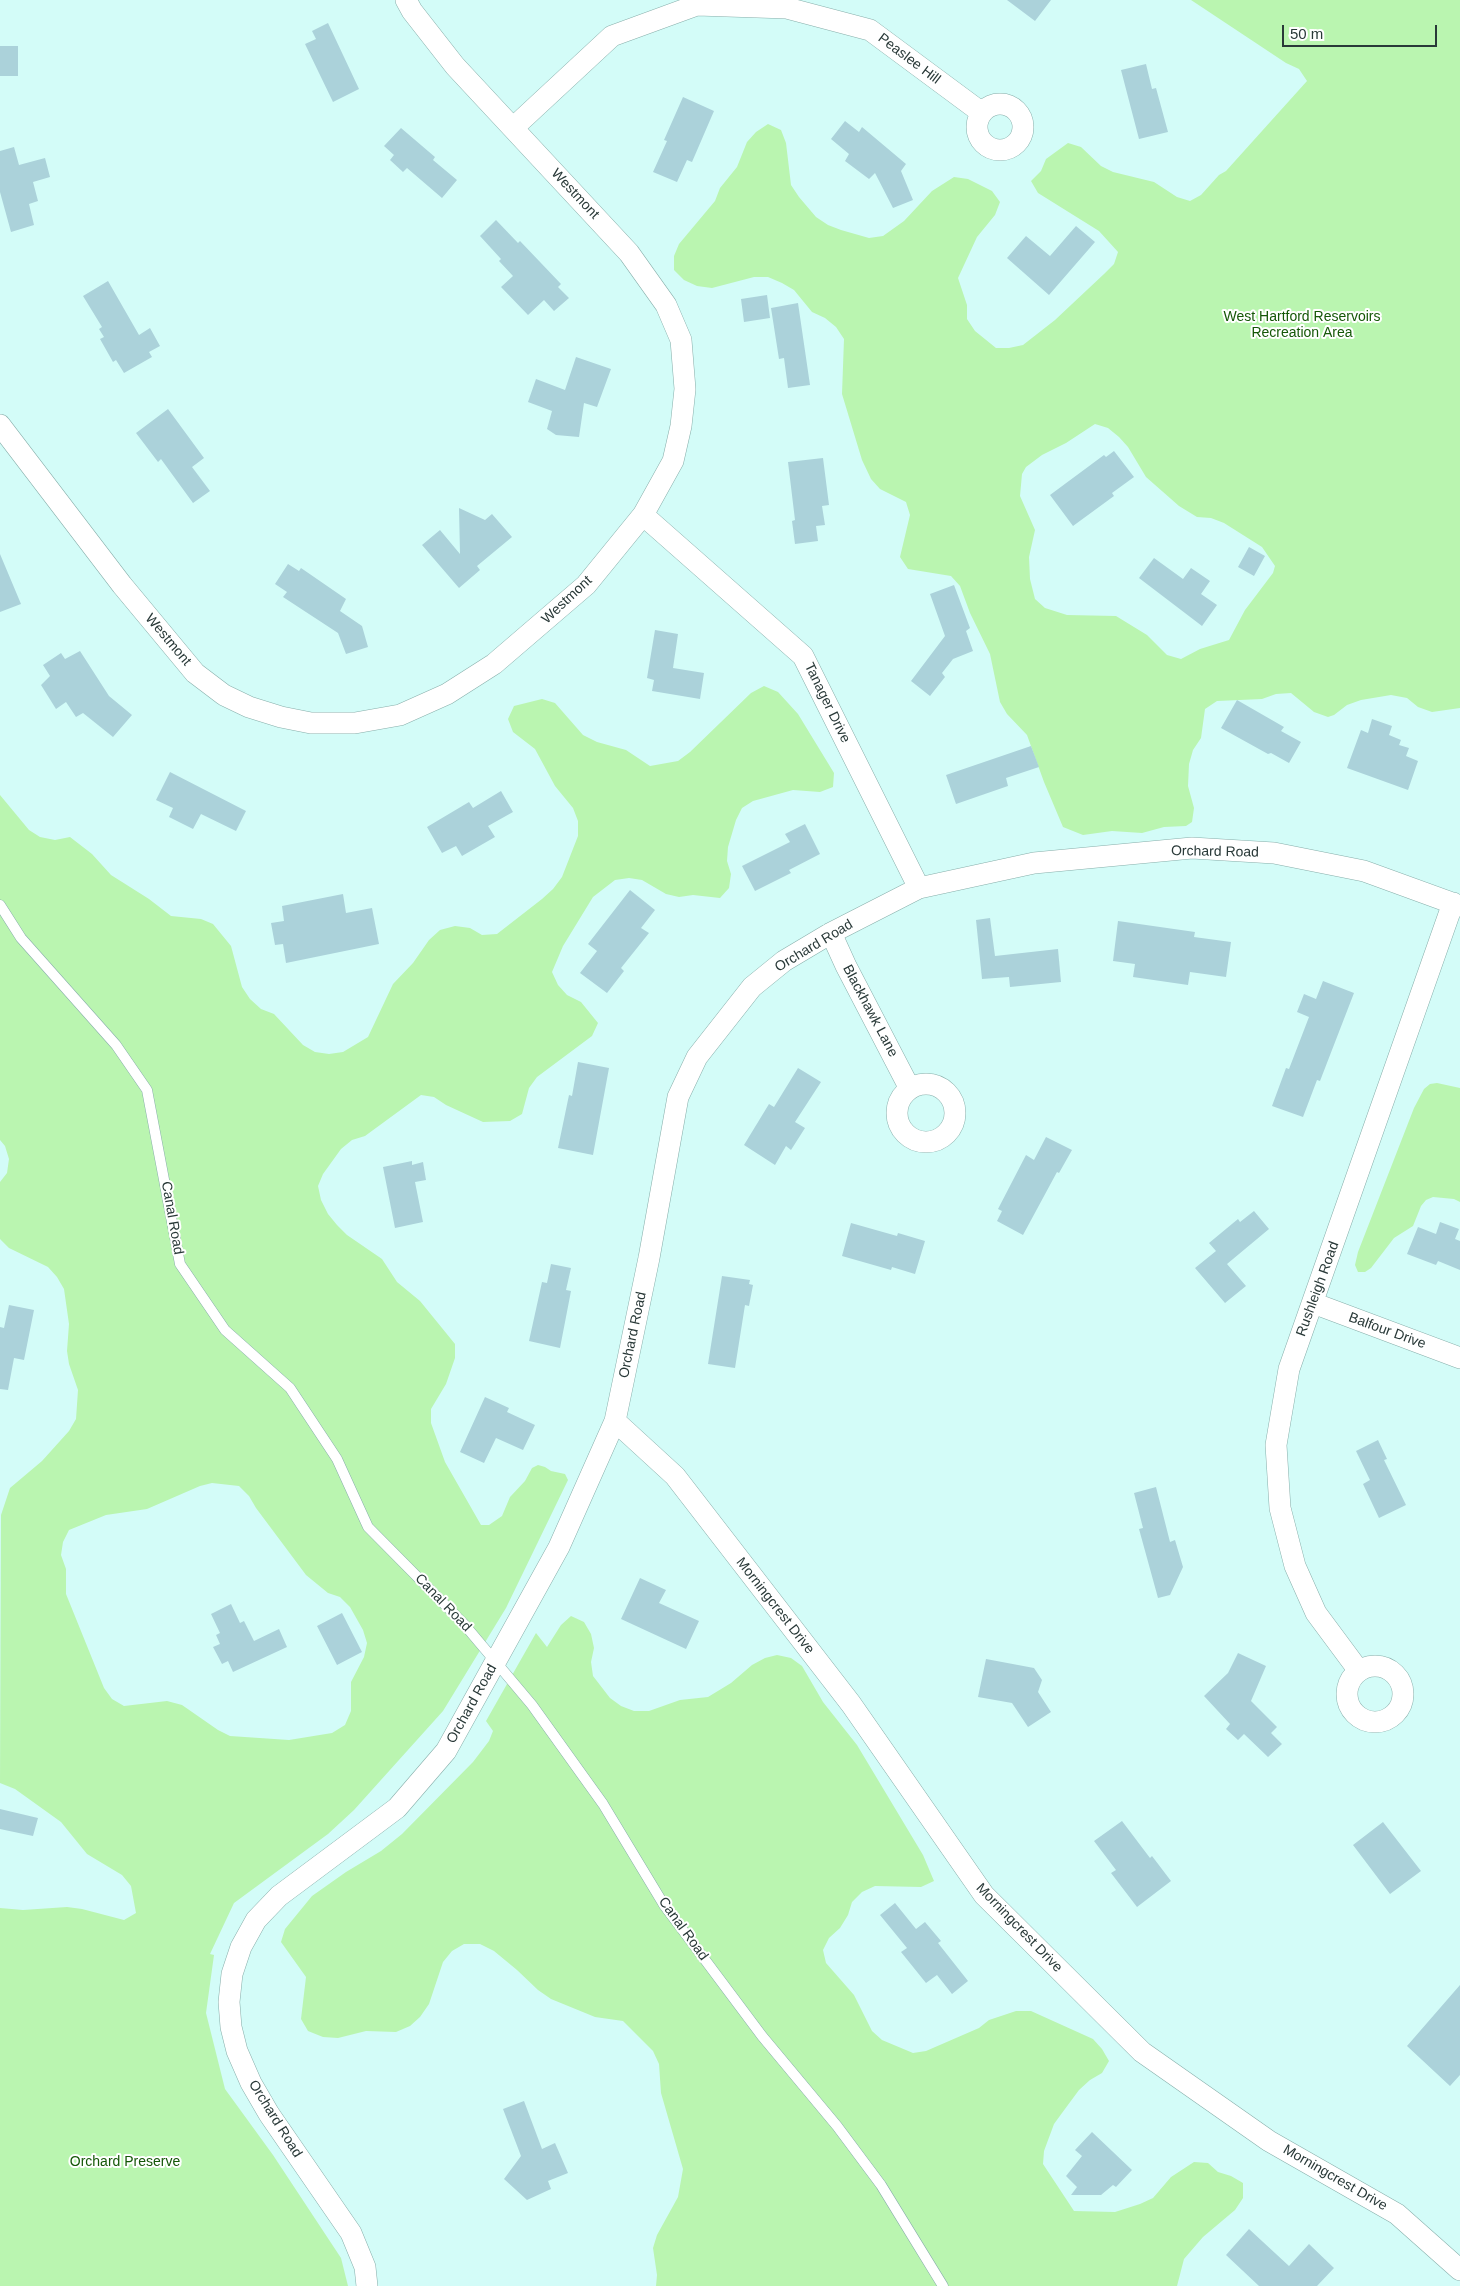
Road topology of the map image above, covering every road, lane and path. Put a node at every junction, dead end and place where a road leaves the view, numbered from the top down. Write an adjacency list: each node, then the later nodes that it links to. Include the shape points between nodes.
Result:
1 (406, 0): 3 (street, Westmont, via 455,66)
2 (982, 113): 3 (street, Peaslee Hill, via 870,30 787,8 697,5 612,36)
3 (513, 128): 5 (street, Westmont, via 629,253 666,306 681,340 685,389 681,426 673,462)
4 (0, 425): 5 (street, Westmont, via 122,585 195,673 224,695 249,707 311,723 355,723 400,715 447,694 494,664 586,585)
5 (643, 515): 6 (street, Tanager Drive, via 804,656)
6 (919, 888): 8 (street, Orchard Road, via 1034,863 1192,848 1274,853 1364,871); 9 (street, Orchard Road)
7 (0, 905): 14 (lane, Canal Road, via 21,938 116,1045 147,1090 180,1264 225,1330 290,1388 337,1459 368,1526 463,1623)
8 (1456, 905): 11 (street, Rushleigh Road)
9 (831, 933): 10 (street, Blackhawk Lane); 13 (street, Orchard Road, via 784,961 752,987 696,1056 678,1097)
10 (910, 1088)
11 (1313, 1303): 12 (street, Balfour Drive); 15 (street, Rushleigh Road, via 1289,1369 1276,1445 1280,1508 1295,1566 1316,1613)
12 (1460, 1358)
13 (615, 1420): 14 (street, Orchard Road, via 559,1547); 16 (street, Morningcrest Drive, via 675,1476 851,1704 991,1902 1142,2052 1269,2141 1397,2214)
14 (496, 1662): 17 (street, Orchard Road, via 446,1751 397,1808 279,1896 256,1920 241,1947 232,1974 229,2002 237,2051 269,2114 351,2233 365,2267); 18 (lane, Canal Road, via 532,1704 598,1797 664,1905 762,2036 881,2185)
15 (1359, 1671)
16 (1460, 2270)
17 (368, 2286)
18 (943, 2286)

